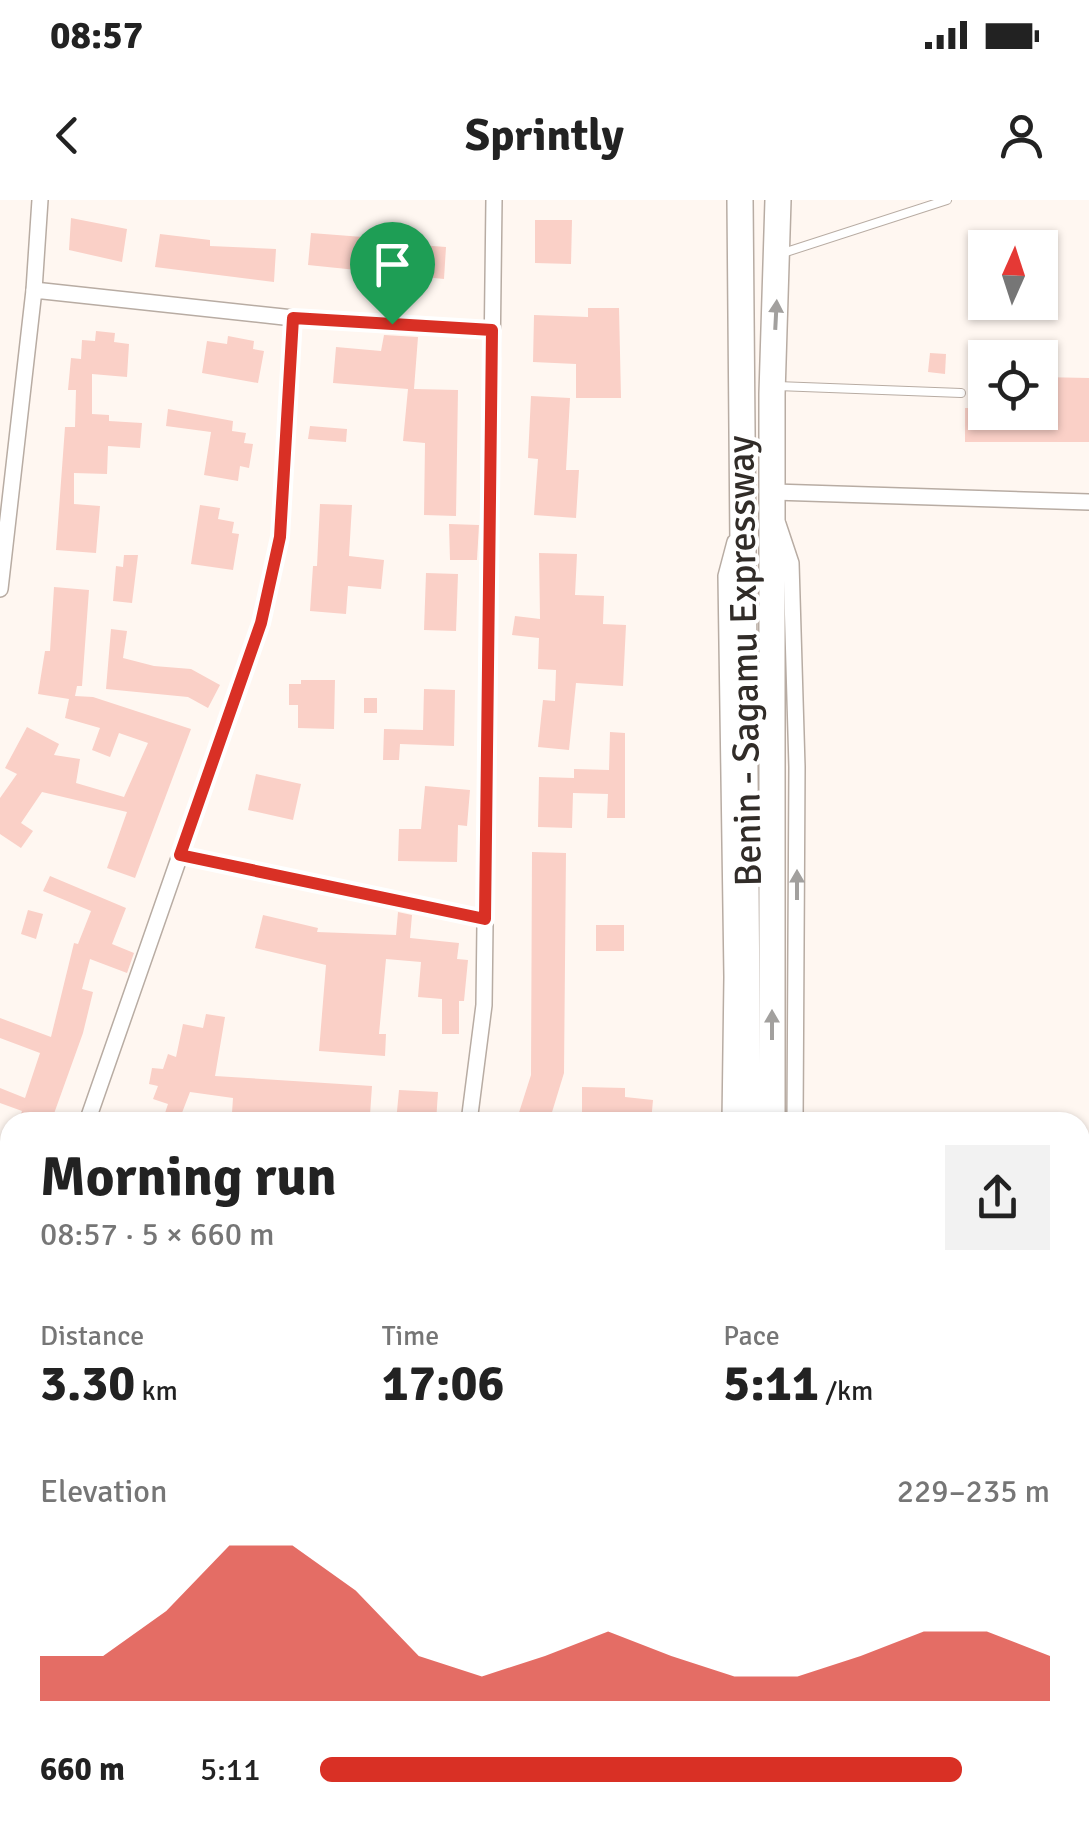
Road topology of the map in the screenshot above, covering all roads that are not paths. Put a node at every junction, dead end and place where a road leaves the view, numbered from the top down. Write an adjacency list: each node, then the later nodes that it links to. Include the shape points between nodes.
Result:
1 (40, 200): 7 (street)
2 (494, 200): 9 (street)
3 (740, 200): 14 (highway, Benin - Sagamu Expressway)
4 (778, 200): 6 (highway)
5 (947, 200): 6 (lane)
6 (778, 255): 10 (highway, one-way to 6)
7 (34, 290): 8 (street); 15 (street)
8 (293, 318): 9 (street); 16 (street, via 280,537 261,623)
9 (492, 330): 17 (street)
10 (773, 386): 11 (lane); 12 (highway)
11 (962, 393)
12 (774, 502): 13 (street); 22 (highway, one-way to 12); 23 (street, one-way to 12, via 792,563)
13 (1089, 502)
14 (743, 509): 20 (street, via 726,576); 21 (highway, Benin - Sagamu Expressway)
15 (0, 590)
16 (180, 855): 17 (street); 18 (street)
17 (485, 919): 19 (street, via 484,1005)
18 (91, 1112)
19 (470, 1112)
20 (730, 1112)
21 (748, 1112)
22 (772, 1112)
23 (796, 1112)

